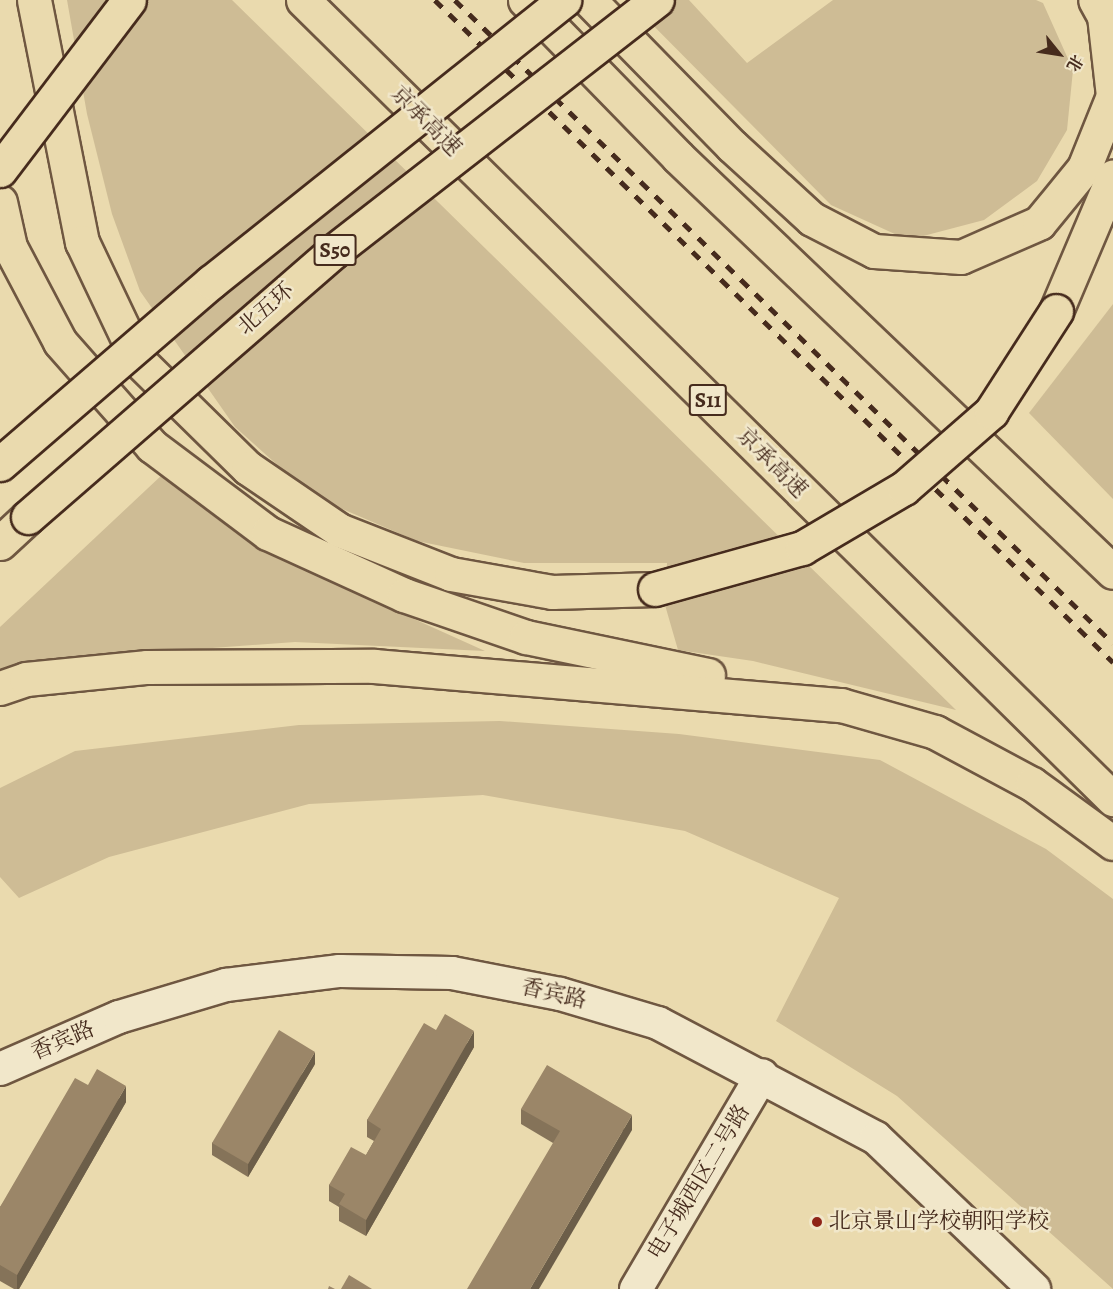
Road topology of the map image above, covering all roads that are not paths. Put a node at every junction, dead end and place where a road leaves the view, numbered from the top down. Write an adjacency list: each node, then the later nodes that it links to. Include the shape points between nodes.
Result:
1 (34, 0): 10 (highway, bridge, via 82,242 138,360 248,468 339,530 451,574 552,592 655,589 802,548 904,488 991,412 1056,311)
2 (129, 0): 9 (highway, bridge)
3 (303, 0): 17 (highway, 京承高速 / S11)
4 (525, 0): 14 (highway, via 678,157)
5 (564, 0): 12 (highway, S50, bridge, via 211,282)
6 (589, 0): 8 (highway, via 732,146 812,219 874,251 961,257 1039,223 1084,168 1113,96 1104,16)
7 (657, 0): 13 (highway, 北五环 / S50, bridge, via 334,251)
8 (1095, 0)
9 (0, 170)
10 (1113, 177)
11 (0, 202): 16 (highway, via 10,247 60,342 152,446 268,533 404,596 526,637)
12 (0, 464)
13 (0, 543)
14 (1113, 572)
15 (0, 688): 16 (highway, via 26,679 147,667 374,666)
16 (841, 705): 18 (highway, via 935,732 1032,784)
17 (1113, 799)
18 (1113, 843)
19 (0, 1069): 20 (street, 香宾路, via 119,1017 226,985 340,971 452,973 560,994 658,1023)
20 (762, 1075): 21 (street, 电子城西区二号路); 22 (street, 香宾路, via 876,1138)
21 (636, 1289)
22 (1034, 1289)

